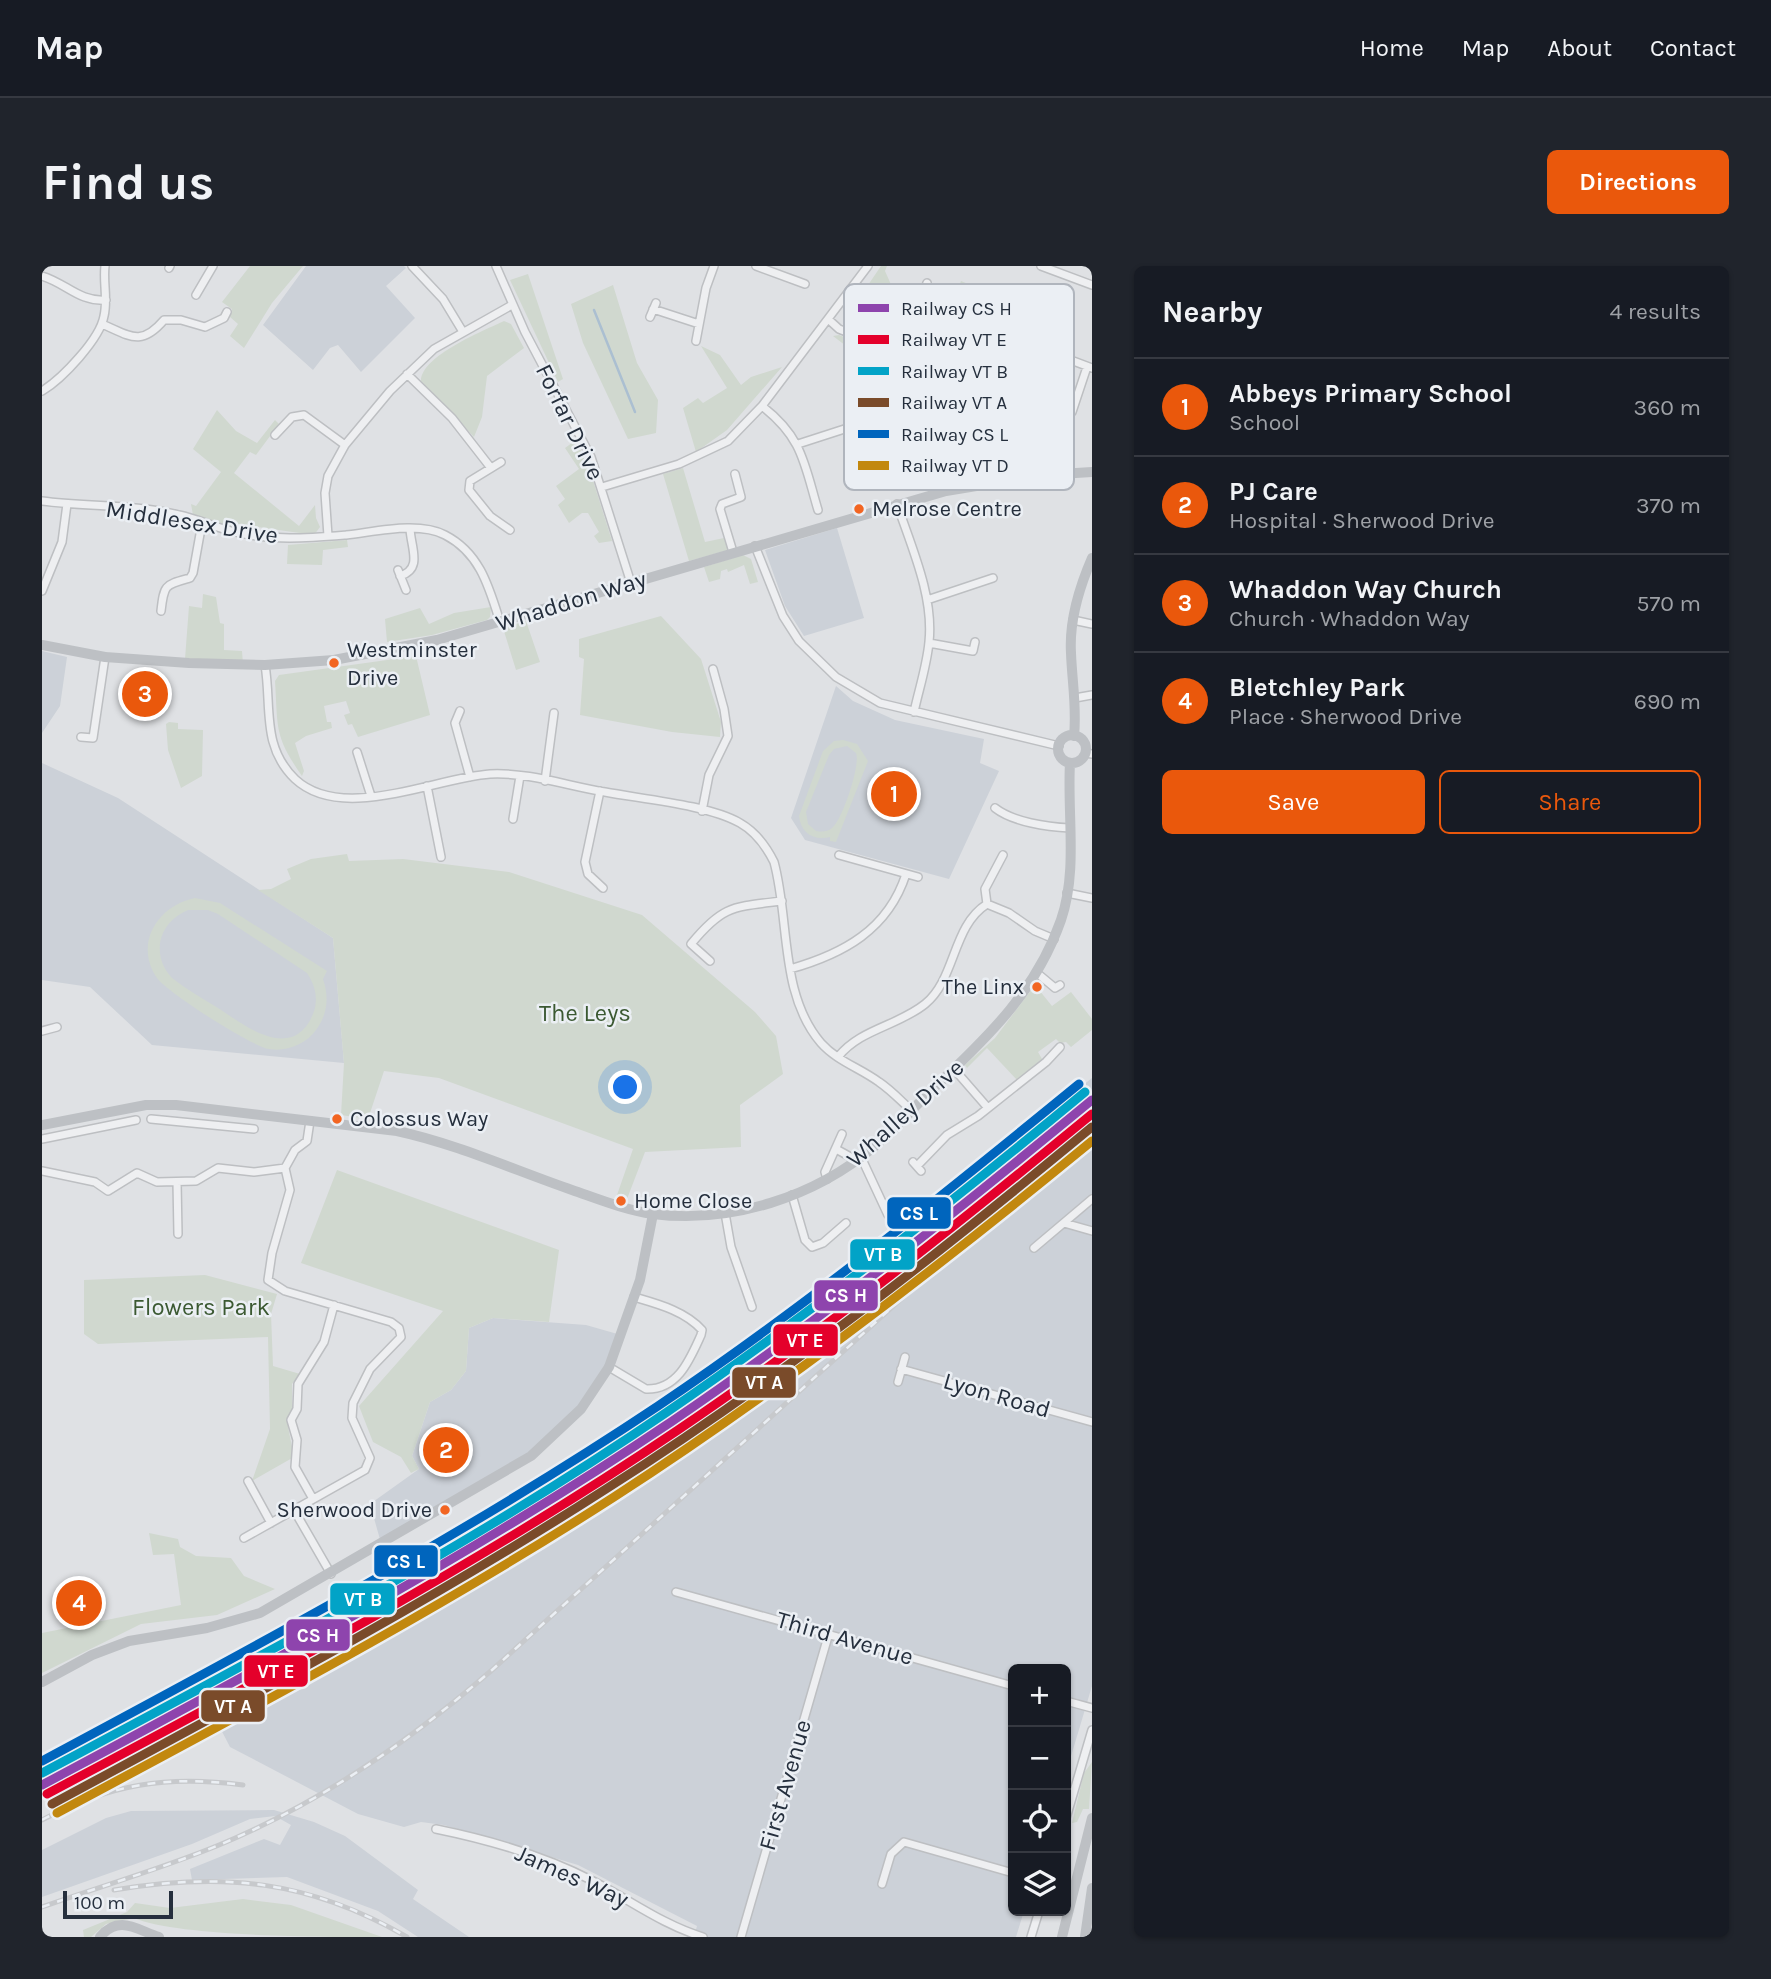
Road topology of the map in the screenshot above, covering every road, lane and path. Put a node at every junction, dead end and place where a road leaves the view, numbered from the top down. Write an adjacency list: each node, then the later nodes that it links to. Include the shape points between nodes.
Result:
1 (105, 266): 15 (street)
2 (213, 266): 13 (street)
3 (412, 266): 23 (street, via 443,299)
4 (496, 266): 16 (street, Forfar Drive)
5 (714, 266): 21 (street)
6 (756, 266): 10 (street)
7 (869, 266): 11 (street)
8 (1041, 266): 12 (street)
9 (42, 276): 15 (street, via 82,298)
10 (801, 280)
11 (855, 284)
12 (1092, 285)
13 (196, 295)
14 (844, 298): 19 (street)
15 (106, 300): 20 (street)
16 (512, 305): 23 (street); 39 (street, Forfar Drive, via 576,425)
17 (653, 310): 21 (street)
18 (228, 312): 20 (street, via 205,327 164,320 141,338)
19 (828, 319): 22 (street); 28 (street)
20 (102, 324): 27 (street, via 93,341)
21 (699, 324): 24 (street)
22 (844, 331)
23 (463, 332): 26 (street, via 434,349)
24 (696, 341)
25 (1090, 368): 29 (street)
26 (407, 374): 33 (street); 35 (street, via 452,418)
27 (42, 391)
28 (761, 406): 32 (street); 39 (street, via 728,441 706,453)
29 (1074, 407)
30 (844, 429): 32 (street)
31 (275, 435): 33 (street, via 287,421 304,415)
32 (798, 444): 44 (street)
33 (345, 445): 48 (street, via 328,476)
34 (501, 462): 35 (street)
35 (491, 468): 47 (street, via 470,481 469,490 490,516)
36 (1092, 472): 38 (street, Whaddon Way)
37 (735, 474): 50 (street, via 741,497 720,509)
38 (1074, 474)
39 (602, 487): 53 (street, Forfar Drive)
40 (961, 490): 43 (street, Whaddon Way)
41 (42, 501): 42 (street, Middlesex Drive)
42 (67, 504): 45 (street, Middlesex Drive, via 179,515); 55 (street, via 62,542)
43 (897, 504): 49 (street, Whaddon Way); 56 (street)
44 (818, 510)
45 (202, 523): 48 (street, Middlesex Drive, via 260,537); 57 (street, via 193,573 168,584)
46 (410, 529): 48 (street, Middlesex Drive); 54 (street, via 415,566 412,572 399,573); 59 (street, Middlesex Drive, via 446,535 474,559 490,588)
47 (510, 530)
48 (328, 536)
49 (755, 545): 50 (street, Whaddon Way); 70 (street, via 774,599 799,641 856,691)
50 (733, 552): 53 (street, Whaddon Way)
51 (1092, 558): 58 (street)
52 (993, 578): 56 (street)
53 (631, 583): 59 (street, Whaddon Way)
54 (406, 590)
55 (42, 591)
56 (927, 600): 62 (street)
57 (161, 611)
58 (1073, 621): 60 (street); 68 (street)
59 (500, 622): 65 (street, Whaddon Way, via 397,649)
60 (1092, 624)
61 (975, 642): 62 (street, via 973,650)
62 (929, 643): 70 (street)
63 (42, 645): 64 (street, Whaddon Way)
64 (105, 657): 65 (street, Whaddon Way); 73 (street, via 93,738)
65 (265, 665): 83 (street, via 270,740 286,769 297,781 325,796)
66 (713, 669): 85 (street, via 728,736 709,775)
67 (1092, 695): 68 (street)
68 (1075, 698): 72 (street)
69 (460, 711): 79 (street, via 455,723)
70 (914, 712): 74 (street)
71 (554, 713): 80 (street)
72 (1074, 736): 74 (street, via 1063,739); 76 (street)
73 (81, 737)
74 (1059, 746): 77 (street, via 1062,759)
75 (358, 752): 83 (street)
76 (1089, 754): 77 (street)
77 (1070, 763): 87 (street, Whalley Drive)
78 (520, 776): 79 (street); 80 (street); 86 (street)
79 (470, 777): 81 (street)
80 (545, 781): 82 (street)
81 (427, 786): 83 (street); 90 (street)
82 (600, 792): 85 (street); 93 (street, via 585,862 588,874)
83 (371, 796)
84 (995, 808): 87 (street)
85 (702, 811): 96 (street, via 740,822 767,848)
86 (513, 819)
87 (1070, 828): 94 (street, Whalley Drive)
88 (839, 855): 91 (street)
89 (1003, 855): 97 (street, via 985,889)
90 (441, 857)
91 (906, 874): 92 (street); 100 (street, via 894,903 864,937 843,951)
92 (918, 877)
93 (603, 888)
94 (1067, 893): 95 (street); 98 (street, Whalley Drive)
95 (1092, 898)
96 (782, 901): 99 (street, via 732,907 715,918 691,944); 100 (street)
97 (987, 904): 98 (street); 106 (street, via 970,919 926,1004 847,1045)
98 (1054, 939): 101 (street, Whalley Drive)
99 (710, 961)
100 (790, 969): 106 (street, via 807,1019 821,1042)
101 (1037, 973): 102 (street, via 1055,988); 107 (street, Whalley Drive, via 1001,1023)
102 (1060, 985)
103 (57, 1027): 104 (street)
104 (42, 1031)
105 (1060, 1047): 109 (street)
106 (838, 1057): 110 (street, via 879,1082)
107 (954, 1069): 109 (street); 110 (street, Whalley Drive)
108 (206, 1108): 113 (street, Whalley Drive); 114 (street); 115 (street, Whalley Drive, via 146,1105)
109 (988, 1108): 121 (street, via 947,1135)
110 (911, 1111): 120 (street, Whalley Drive)
111 (151, 1119): 114 (street)
112 (136, 1120): 118 (street)
113 (310, 1121): 122 (street, via 307,1141 295,1150); 129 (street, Whalley Drive, via 429,1139 617,1206)
114 (203, 1123): 116 (street)
115 (42, 1125)
116 (254, 1129)
117 (842, 1134): 119 (street)
118 (42, 1139)
119 (836, 1149): 120 (street); 124 (street, via 825,1172)
120 (859, 1159): 124 (street, Whalley Drive); 130 (street)
121 (917, 1166)
122 (285, 1168): 125 (street, via 254,1172 218,1168 201,1180); 137 (street, via 290,1190 268,1280 285,1291)
123 (42, 1171): 125 (street, via 94,1182 108,1191 131,1174)
124 (827, 1179): 126 (street, Whalley Drive)
125 (177, 1182): 134 (street)
126 (792, 1195): 128 (street, Whalley Drive); 131 (street, via 805,1240 812,1247 823,1244)
127 (1092, 1199): 132 (street)
128 (725, 1213): 129 (street, Whalley Drive); 138 (street, via 731,1247)
129 (653, 1214): 136 (street)
130 (888, 1215)
131 (846, 1223)
132 (1064, 1223): 133 (street); 135 (street)
133 (1092, 1231)
134 (178, 1234)
135 (1034, 1248)
136 (634, 1297): 140 (street); 140 (street, via 677,1311 696,1323 701,1335 684,1372 653,1389)
137 (334, 1305): 145 (street, via 324,1342 298,1384 297,1409 291,1420 297,1440 295,1467); 145 (street, via 391,1322 401,1337 370,1369 353,1403 352,1418 369,1465)
138 (752, 1307)
139 (905, 1357): 141 (street)
140 (609, 1367): 149 (street, via 581,1409 531,1456)
141 (901, 1369): 142 (street); 143 (street, Lyon Road)
142 (898, 1382)
143 (1092, 1422)
144 (248, 1481): 147 (street)
145 (313, 1499): 146 (street)
146 (294, 1510): 147 (street); 149 (street)
147 (271, 1523): 148 (street)
148 (244, 1538)
149 (331, 1574): 152 (street, via 260,1613 118,1645)
150 (676, 1592): 151 (street, Third Avenue)
151 (829, 1633): 153 (street, Third Avenue); 168 (street, First Avenue)
152 (42, 1682)
153 (1008, 1685)
154 (1071, 1702): 155 (street)
155 (1092, 1708)
156 (1092, 1730): 157 (street)
157 (1071, 1801)
158 (1092, 1819): 170 (street)
159 (436, 1829): 167 (street, James Way, via 489,1840 552,1862 681,1930)
160 (1008, 1872): 161 (street, via 904,1842 891,1854)
161 (882, 1884)
162 (1092, 1888): 171 (street)
163 (1037, 1916): 169 (street)
164 (145, 1933): 165 (street, via 120,1924); 166 (street)
165 (100, 1937)
166 (159, 1937)
167 (703, 1937)
168 (741, 1937)
169 (1031, 1937)
170 (1062, 1937)
171 (1085, 1937)

